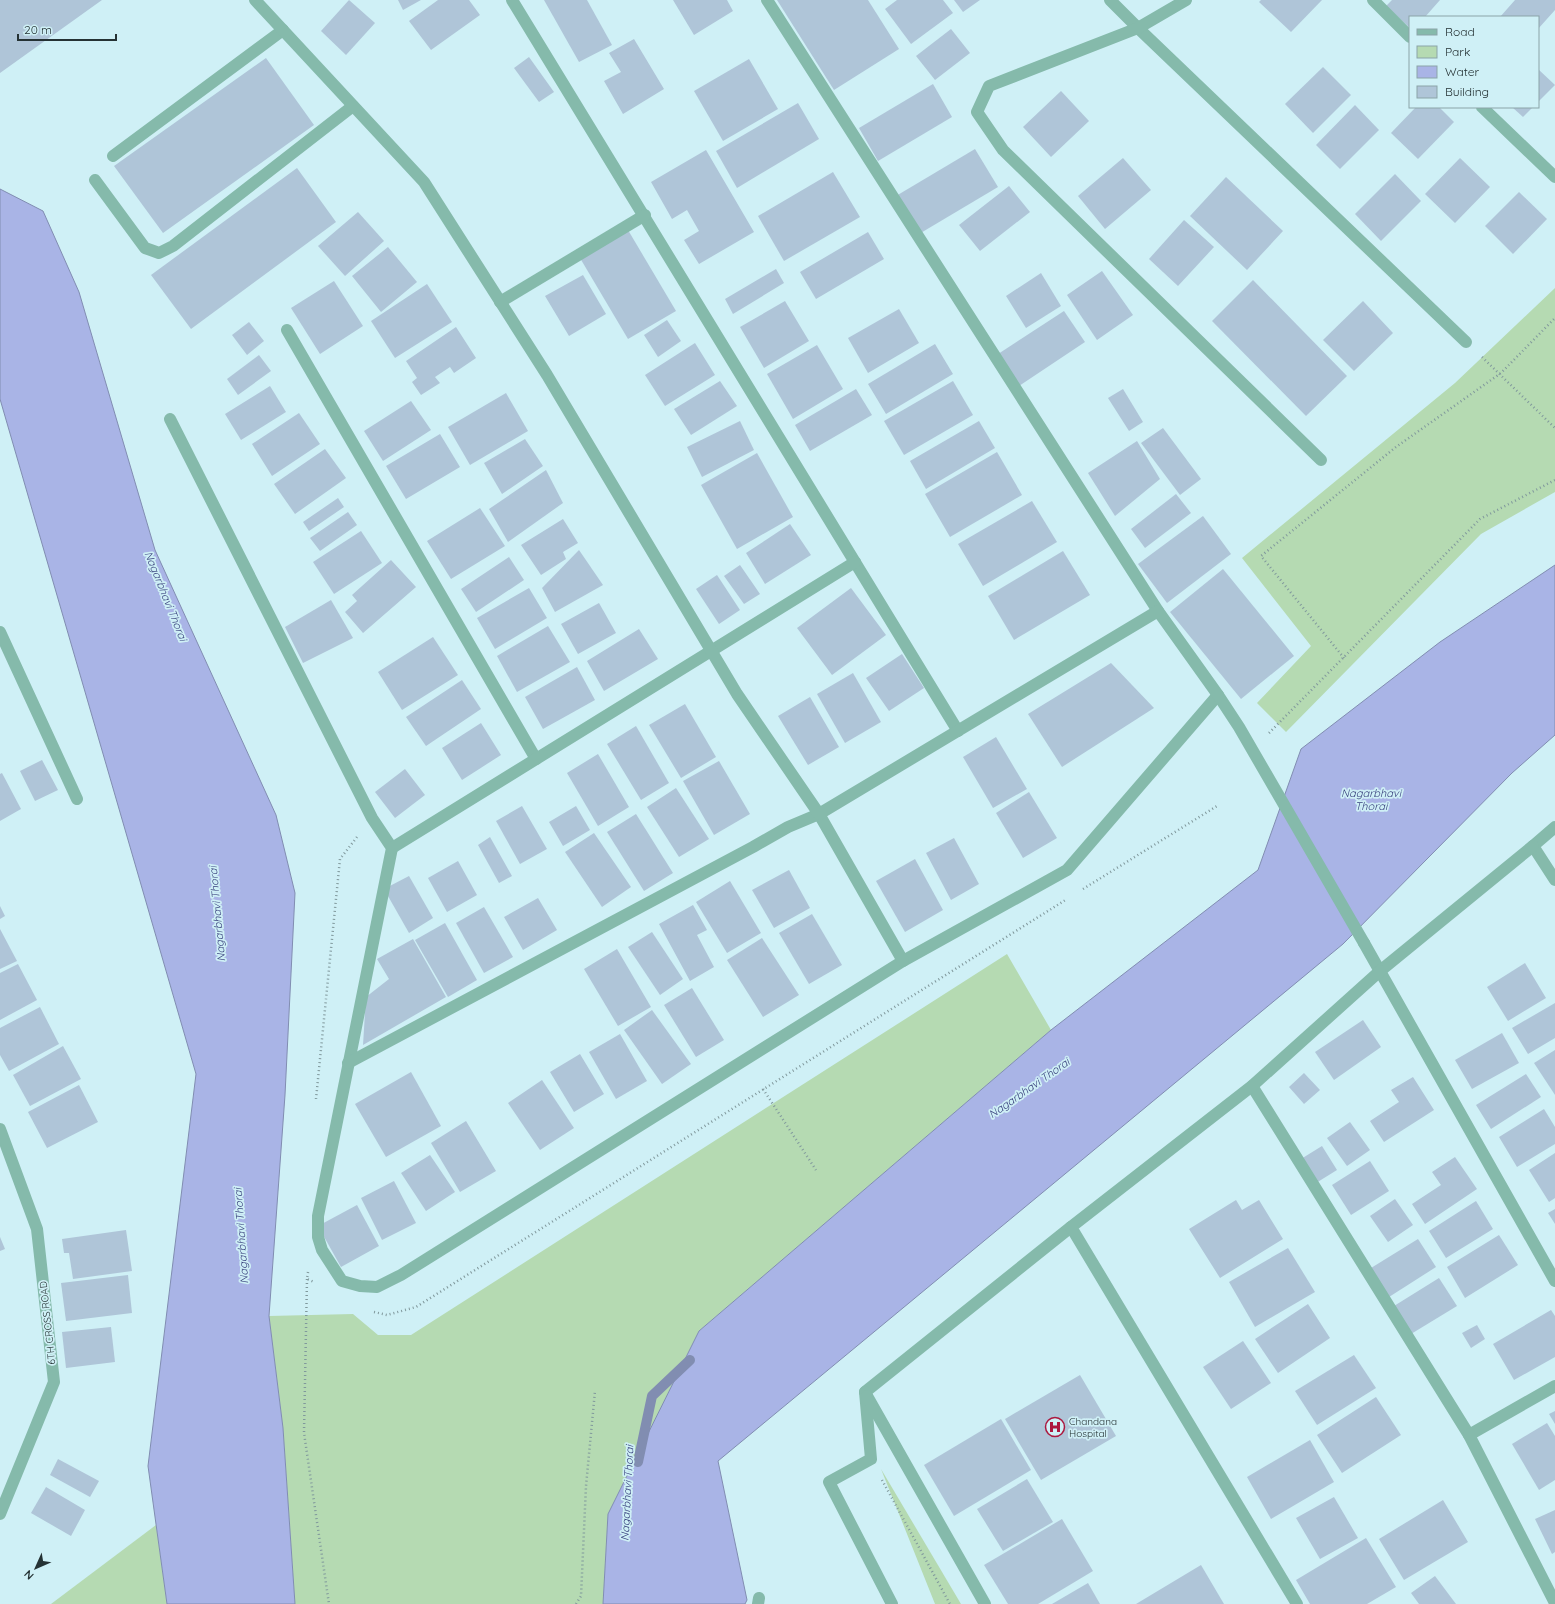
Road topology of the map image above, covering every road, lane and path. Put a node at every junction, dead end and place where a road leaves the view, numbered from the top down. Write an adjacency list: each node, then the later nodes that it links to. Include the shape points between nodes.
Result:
1 (255, 0): 8 (street)
2 (512, 0): 15 (street)
3 (767, 0): 26 (street)
4 (1110, 0): 7 (street)
5 (1186, 0): 7 (street)
6 (1372, 0): 9 (street)
7 (1138, 28): 19 (street); 23 (street, via 988,86 977,112 1003,150)
8 (283, 30): 10 (street); 12 (street)
9 (1409, 36)
10 (354, 106): 14 (street, via 173,246 159,253 145,248); 16 (street, via 424,182)
11 (1483, 108): 13 (street)
12 (113, 156)
13 (1555, 177)
14 (95, 180)
15 (644, 215): 16 (street); 25 (street)
16 (500, 302): 28 (street, via 555,388)
17 (1555, 318): 20 (path)
18 (287, 330): 33 (street)
19 (1466, 342): 20 (path)
20 (1501, 373): 22 (path); 29 (path, via 1396,446 1261,556)
21 (170, 420): 37 (street)
22 (1555, 428)
23 (1321, 460)
24 (1555, 480): 29 (path, via 1480,519)
25 (855, 562): 28 (street); 31 (street)
26 (1158, 611): 30 (street); 31 (street)
27 (0, 632): 34 (street)
28 (711, 651): 33 (street); 36 (street, via 737,694)
29 (1344, 658): 32 (path)
30 (1218, 695): 32 (street); 44 (street, via 1067,870)
31 (958, 731): 36 (street)
32 (1252, 751): 45 (street)
33 (536, 759): 40 (street)
34 (77, 799)
35 (1217, 806): 42 (path)
36 (819, 814): 44 (street); 46 (street, via 788,826)
37 (372, 818): 40 (street); 49 (path, via 340,859)
38 (1555, 827): 39 (street)
39 (1533, 846): 41 (street); 45 (street)
40 (392, 848): 46 (street)
41 (1555, 880)
42 (1076, 893)
43 (1070, 897): 48 (path)
44 (903, 961): 46 (street, via 414,1267 377,1287 342,1281 322,1250 318,1237 318,1216)
45 (1380, 971): 47 (street); 55 (street)
46 (348, 1063)
47 (1252, 1086): 52 (street); 61 (street)
48 (763, 1089): 51 (path); 57 (path, via 416,1307 388,1315)
49 (316, 1104)
50 (0, 1129): 63 (street, 6TH CROSS ROAD, via 37,1229 54,1382)
51 (816, 1170)
52 (1071, 1227): 60 (street); 71 (street)
53 (308, 1271): 54 (path)
54 (307, 1279): 56 (path); 66 (path, via 304,1433)
55 (1555, 1281)
56 (321, 1286)
57 (368, 1310)
58 (1555, 1386): 61 (street)
59 (595, 1391): 67 (path, via 586,1486 581,1596)
60 (865, 1392): 62 (street); 70 (street)
61 (1469, 1435): 64 (street)
62 (870, 1459): 68 (street, via 829,1482); 69 (path)
63 (0, 1514)
64 (1552, 1589): 65 (street)
65 (1555, 1603)
66 (328, 1604)
67 (576, 1604)
68 (892, 1604)
69 (950, 1604)
70 (985, 1604)
71 (1297, 1604)

